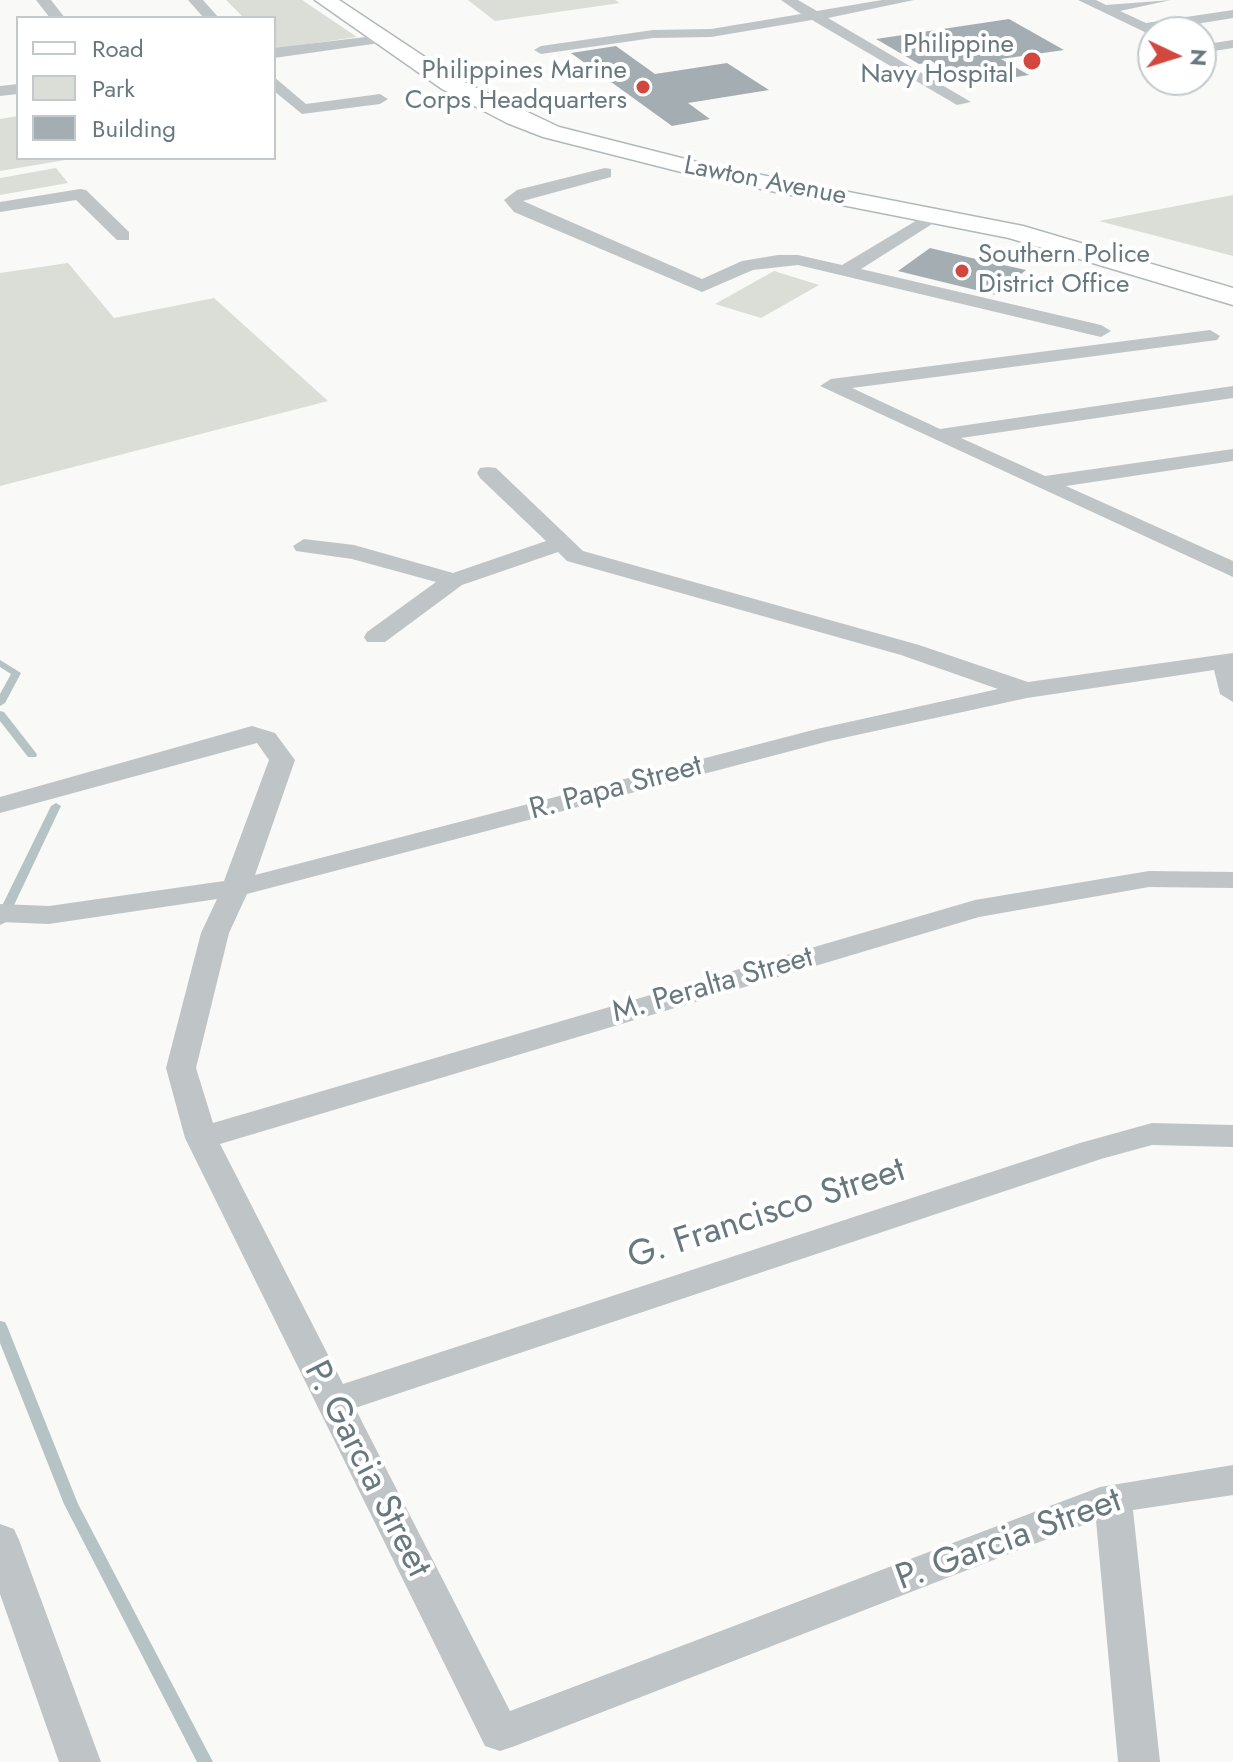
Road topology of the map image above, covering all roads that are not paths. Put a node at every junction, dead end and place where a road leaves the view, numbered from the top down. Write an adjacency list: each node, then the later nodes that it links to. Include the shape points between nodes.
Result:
1 (43, 0): 10 (street)
2 (195, 0): 11 (street)
3 (325, 0): 14 (main road, Lawton Avenue)
4 (357, 0): 25 (main road, Lawton Avenue, via 512,96 619,135 1047,222)
5 (788, 0): 12 (street)
6 (907, 0): 12 (street)
7 (1085, 0): 9 (street)
8 (1164, 0): 9 (street)
9 (1106, 9): 13 (street)
10 (56, 16)
11 (210, 16)
12 (814, 16): 15 (street, via 711,33 653,34); 19 (street)
13 (1137, 24)
14 (382, 39): 16 (street); 22 (main road, Lawton Avenue, via 483,103 551,132 705,171)
15 (541, 50)
16 (276, 53)
17 (276, 84): 18 (street, via 302,109)
18 (380, 99)
19 (963, 102)
20 (605, 173): 24 (street, via 523,194 514,204 702,286 748,265 778,260)
21 (0, 207): 23 (street, via 80,194)
22 (934, 215): 24 (street); 26 (main road, Lawton Avenue, via 1080,249)
23 (123, 236)
24 (847, 270): 27 (street)
25 (1233, 276)
26 (1233, 297)
27 (1101, 331)
28 (1210, 336): 30 (street, via 830,386)
29 (1233, 392): 30 (street)
30 (939, 435): 33 (street)
31 (1233, 455): 33 (street)
32 (488, 473): 34 (street)
33 (1041, 483): 36 (street)
34 (559, 544): 37 (street); 40 (street, via 575,556 910,650)
35 (304, 546): 37 (street, via 354,552)
36 (1233, 570)
37 (454, 580): 38 (street)
38 (376, 637)
39 (1229, 661): 40 (street, R. Papa Street); 41 (street)
40 (1027, 690): 44 (street, R. Papa Street, via 811,738)
41 (1233, 694)
42 (0, 805): 44 (street, P. Garcia Street, via 252,734 266,738 282,760)
43 (1233, 880): 47 (street, M. Peralta Street, via 1149,879 975,909)
44 (236, 888): 45 (street, R. Papa Street, via 49,915); 47 (street, P. Garcia Street, via 215,933 181,1068)
45 (0, 913)
46 (1233, 1136): 48 (street, G. Francisco Street, via 1152,1134 1091,1151)
47 (201, 1138): 48 (street, P. Garcia Street)
48 (331, 1402): 50 (street, P. Garcia Street, via 500,1733)
49 (1233, 1480): 50 (street, P. Garcia Street)
50 (1113, 1498): 53 (street)
51 (0, 1540): 52 (street)
52 (80, 1762)
53 (1139, 1762)

